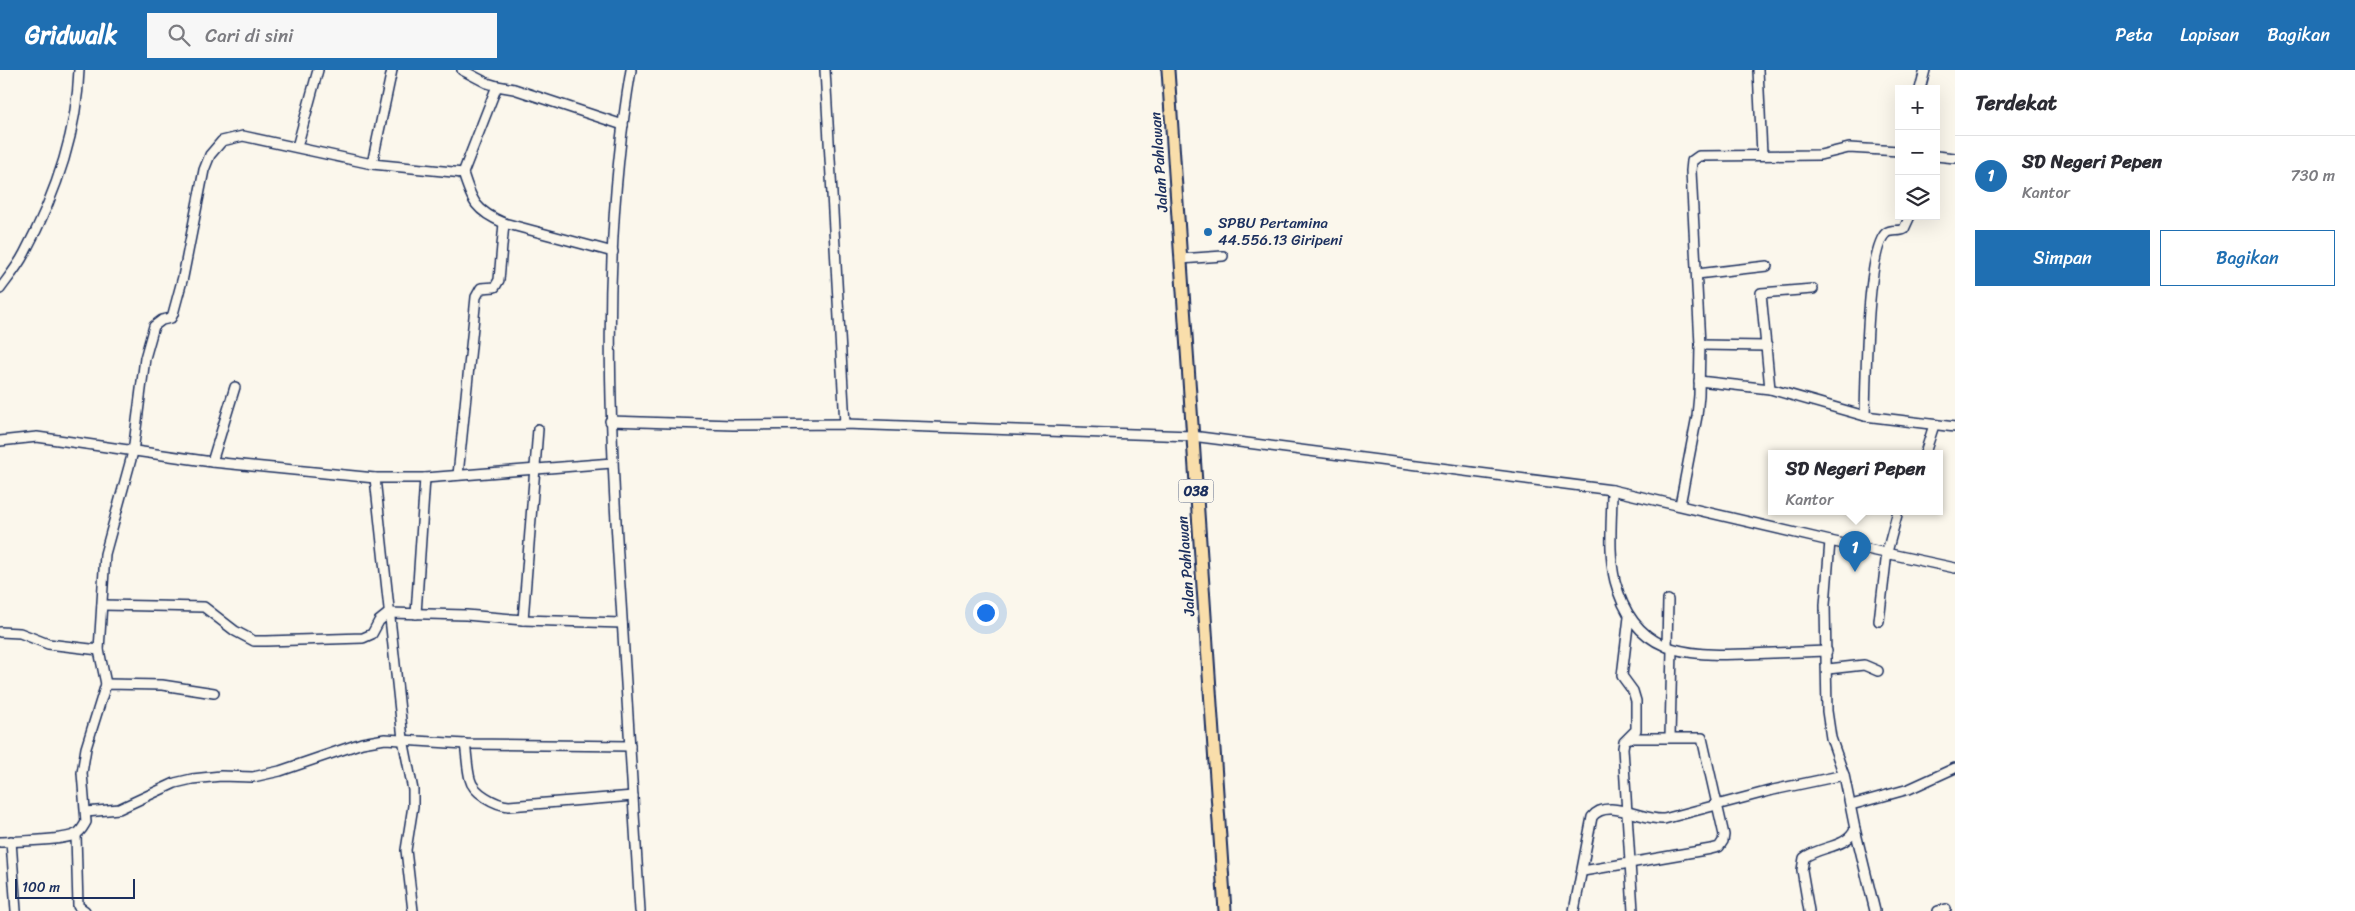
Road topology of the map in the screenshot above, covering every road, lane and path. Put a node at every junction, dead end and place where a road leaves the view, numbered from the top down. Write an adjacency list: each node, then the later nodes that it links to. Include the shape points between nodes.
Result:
1 (79, 70): 27 (street, via 72,126 55,185 24,255)
2 (318, 70): 13 (street)
3 (392, 70): 18 (street)
4 (462, 70): 11 (street)
5 (630, 70): 12 (street)
6 (825, 70): 36 (street)
7 (1168, 70): 24 (main road, Jalan Pahlawan / 038)
8 (1758, 70): 15 (street)
9 (1925, 70): 10 (street)
10 (1921, 85)
11 (497, 86): 12 (street, via 514,88); 19 (street)
12 (622, 125): 22 (street)
13 (297, 147): 18 (street); 43 (street, via 243,136 222,141 210,155 173,314 154,326 145,358)
14 (1895, 151): 15 (street, via 1849,148 1820,155)
15 (1762, 154): 26 (street, via 1699,156 1692,160)
16 (1940, 156): 17 (street)
17 (1955, 158)
18 (372, 164): 19 (street)
19 (463, 173): 21 (street, via 474,203 486,215)
20 (1908, 220): 34 (street, via 1904,229 1888,232 1883,238 1874,267 1867,335)
21 (504, 223): 22 (street); 47 (street, via 498,280 495,287 481,288 476,296)
22 (613, 252): 35 (street)
23 (1222, 256): 24 (street)
24 (1180, 260): 40 (main road, Jalan Pahlawan / 038)
25 (1767, 266): 26 (street)
26 (1697, 274): 29 (street)
27 (0, 289)
28 (1813, 289): 30 (street, via 1761,293)
29 (1700, 345): 30 (street); 31 (street)
30 (1767, 346): 33 (street)
31 (1699, 381): 33 (street); 51 (street, via 1697,416)
32 (235, 387): 44 (street)
33 (1770, 389): 34 (street)
34 (1865, 416): 37 (street)
35 (610, 420): 36 (street, via 733,425); 45 (street)
36 (845, 424): 40 (street)
37 (1934, 425): 38 (street); 42 (street)
38 (1955, 427)
39 (538, 430): 46 (street)
40 (1192, 436): 50 (street); 94 (main road, Jalan Pahlawan / 038)
41 (0, 441): 43 (street, via 37,437)
42 (1926, 450)
43 (133, 452): 44 (street); 57 (street, via 105,554)
44 (212, 462): 48 (street)
45 (612, 463): 46 (street); 63 (street)
46 (536, 468): 47 (street); 61 (street)
47 (458, 475): 49 (street)
48 (375, 478): 49 (street); 58 (street)
49 (425, 478): 59 (street)
50 (1612, 490): 51 (street); 60 (street, via 1615,581)
51 (1680, 505): 53 (street)
52 (1897, 515): 54 (street)
53 (1830, 541): 54 (street); 67 (street, via 1825,605)
54 (1887, 552): 55 (street); 62 (street)
55 (1955, 568)
56 (1668, 600): 65 (street)
57 (102, 605): 58 (street, via 204,607 235,631 266,642 363,638 372,634 379,621); 66 (street)
58 (389, 613): 59 (street); 74 (street)
59 (416, 614): 61 (street)
60 (1629, 618): 65 (street, via 1658,643); 73 (street, via 1622,676 1636,700 1636,730)
61 (523, 620): 63 (street)
62 (1879, 621)
63 (622, 624): 76 (street)
64 (0, 632): 66 (street, via 20,633 48,644)
65 (1670, 648): 67 (street, via 1704,655); 72 (street)
66 (99, 650): 70 (street)
67 (1827, 651): 68 (street)
68 (1828, 669): 69 (street, via 1864,665); 78 (street, via 1827,711 1831,738)
69 (1878, 671)
70 (106, 684): 71 (street, via 162,685); 83 (street, via 86,748 82,773)
71 (214, 693)
72 (1670, 737): 73 (street); 80 (street, via 1702,738)
73 (1630, 738): 82 (street, via 1624,742 1623,748)
74 (403, 740): 75 (street); 83 (street, via 362,743 280,772 174,783 119,809); 92 (street, via 414,806 406,856)
75 (465, 744): 76 (street); 79 (street, via 470,781 498,805)
76 (630, 746): 79 (street)
77 (1955, 768): 81 (street, via 1909,789)
78 (1844, 775): 80 (street); 81 (street)
79 (633, 796): 93 (street)
80 (1716, 804): 82 (street, via 1659,819); 88 (street, via 1724,835 1719,847)
81 (1851, 805): 84 (street)
82 (1627, 811): 88 (street); 89 (street, via 1604,809 1592,817)
83 (86, 812): 85 (street, via 86,822)
84 (1855, 830): 97 (street, via 1849,839 1814,851 1804,858 1802,870); 98 (street)
85 (76, 835): 86 (street); 91 (street, via 78,906)
86 (11, 841): 87 (street); 90 (street)
87 (0, 842)
88 (1630, 864): 89 (street); 96 (street)
89 (1583, 871): 95 (street)
90 (16, 911)
91 (85, 911)
92 (413, 911)
93 (640, 911)
94 (1224, 911)
95 (1574, 911)
96 (1633, 911)
97 (1809, 911)
98 (1875, 911)

